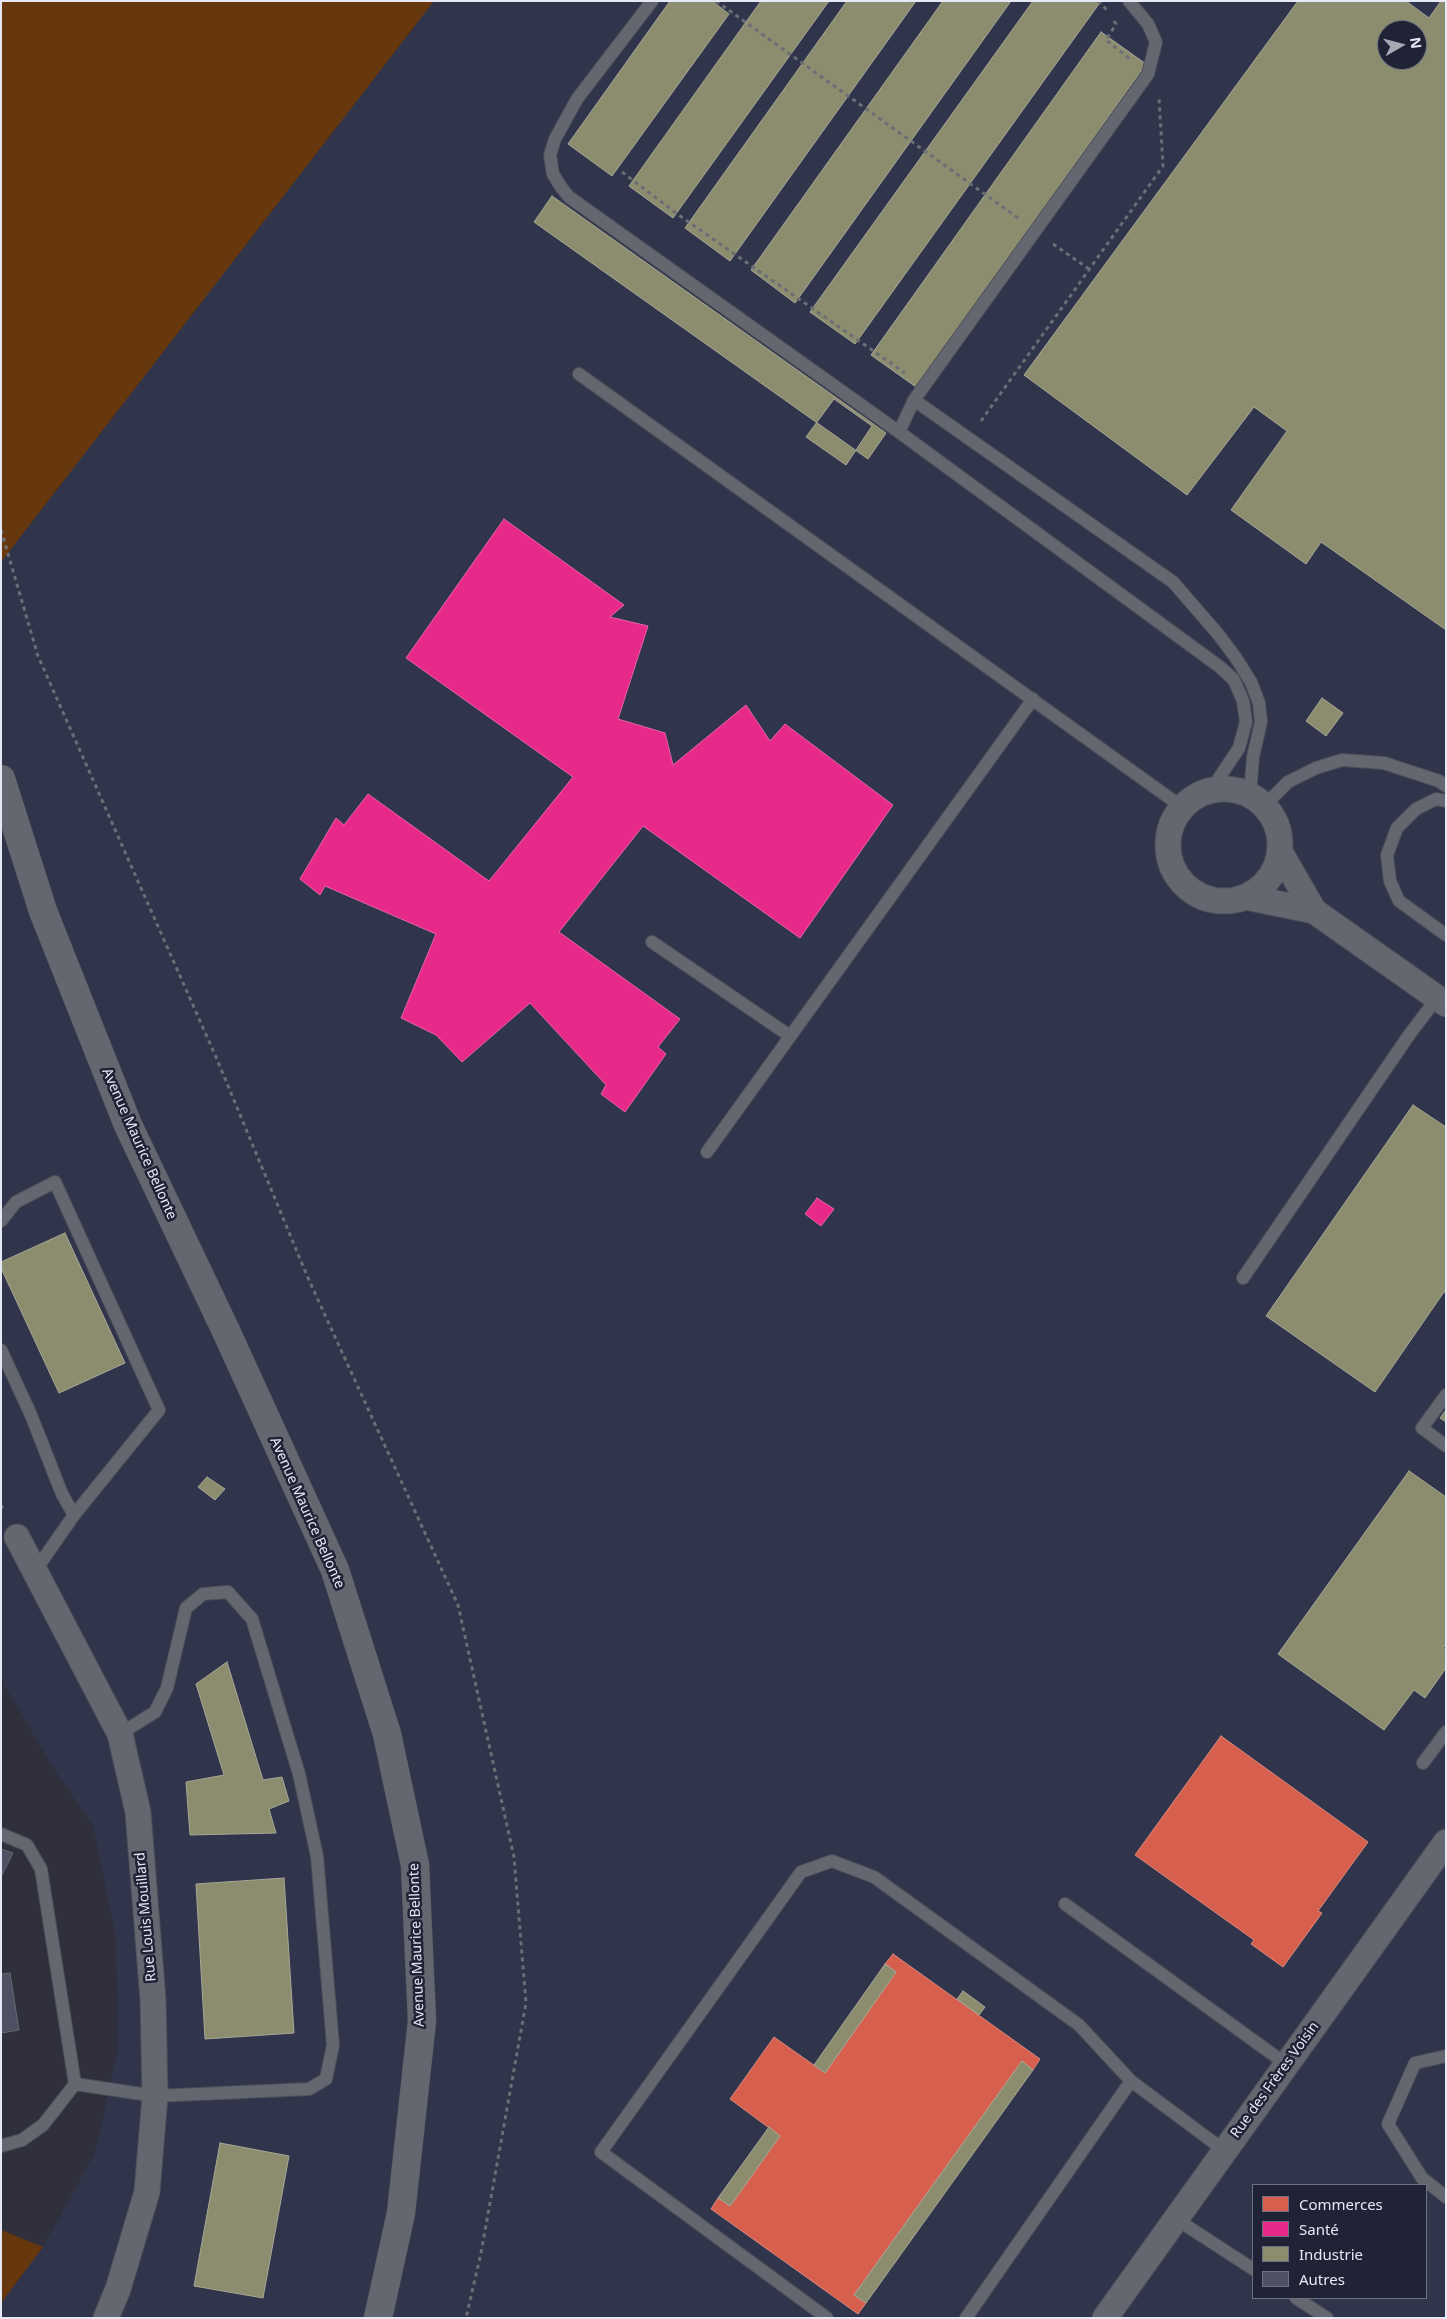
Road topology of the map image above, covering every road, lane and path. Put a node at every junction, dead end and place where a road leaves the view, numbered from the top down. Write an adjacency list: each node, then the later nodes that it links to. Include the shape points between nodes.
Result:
1 (652, 1): 13 (lane, via 577,99 555,139 550,156 553,174 569,197)
2 (716, 1): 7 (path)
3 (1098, 1): 5 (path, via 1116,24 1106,40)
4 (1129, 1): 5 (lane, via 1148,24 1156,42)
5 (1148, 74): 7 (lane); 8 (path, via 1158,84 1163,166)
6 (622, 172): 10 (path)
7 (1034, 230): 8 (path); 10 (lane)
8 (1089, 269): 12 (path)
9 (579, 374): 15 (lane)
10 (924, 387): 11 (lane)
11 (914, 400): 13 (lane); 19 (lane, via 1173,582 1218,634 1251,682 1259,703 1261,722 1253,757)
12 (978, 426)
13 (898, 432): 18 (lane, via 1234,680 1243,701 1246,722 1239,748)
14 (1, 530): 57 (path, via 38,656 216,1057 308,1278 458,1605 514,1857 526,2003 481,2253)
15 (1033, 699): 21 (lane); 28 (lane)
16 (1, 779): 56 (main road, Avenue Maurice Bellonte, via 43,911 128,1125 335,1570 388,1734 415,1865 422,2021 401,2213)
17 (1446, 786): 19 (lane, via 1384,763 1342,760 1316,768)
18 (1211, 790): 19 (street, via 1231,789); 21 (street, via 1195,796)
19 (1257, 800): 22 (street, via 1275,819 1280,835)
20 (1446, 801): 25 (lane, via 1436,799 1416,809 1397,828 1387,855 1390,881 1399,901)
21 (1182, 807): 23 (street, via 1168,838 1171,862 1184,885 1197,895 1213,900 1230,902)
22 (1280, 852): 23 (street, via 1270,879); 24 (street)
23 (1246, 897): 24 (street)
24 (1314, 911): 27 (street)
25 (1446, 935)
26 (652, 942): 28 (lane)
27 (1442, 1001): 31 (lane, via 1409,1035)
28 (790, 1036): 29 (lane)
29 (707, 1152)
30 (1, 1221): 35 (lane, via 16,1202 55,1182 159,1410)
31 (1243, 1278)
32 (1, 1350): 35 (lane)
33 (1446, 1395): 34 (lane, via 1422,1428)
34 (1446, 1446)
35 (74, 1515): 37 (lane)
36 (17, 1537): 37 (street, Rue Louis Mouillard)
37 (35, 1571): 39 (street, Rue Louis Mouillard)
38 (1446, 1732): 40 (lane)
39 (120, 1734): 48 (street, Rue Louis Mouillard, via 138,1812 153,2000); 48 (lane, via 155,1712 167,1688 186,1608 203,1594 228,1592 252,1619 299,1774 317,1856 333,2045 326,2079 309,2090)
40 (1424, 1763)
41 (1, 1834): 47 (lane, via 26,1845 41,1869)
42 (1446, 1842): 45 (street, Rue des Frères Voisin)
43 (1065, 1904): 45 (lane)
44 (1446, 2056): 51 (lane, via 1415,2063 1388,2124 1422,2178)
45 (1286, 2064): 50 (street, Rue des Frères Voisin)
46 (1131, 2082): 50 (lane); 58 (lane, via 1079,2025 874,1877 832,1860 801,1872 601,2152); 59 (lane)
47 (75, 2084): 48 (lane); 49 (lane, via 43,2125 22,2140)
48 (155, 2096): 55 (street, Rue Louis Mouillard, via 147,2192)
49 (1, 2146)
50 (1224, 2151): 52 (street, Rue des Frères Voisin)
51 (1446, 2197)
52 (1176, 2219): 53 (lane); 60 (street, Rue des Frères Voisin)
53 (1252, 2269)
54 (1298, 2299): 61 (lane)
55 (106, 2318)
56 (378, 2318)
57 (466, 2318)
58 (828, 2318)
59 (966, 2318)
60 (1105, 2318)
61 (1327, 2318)

